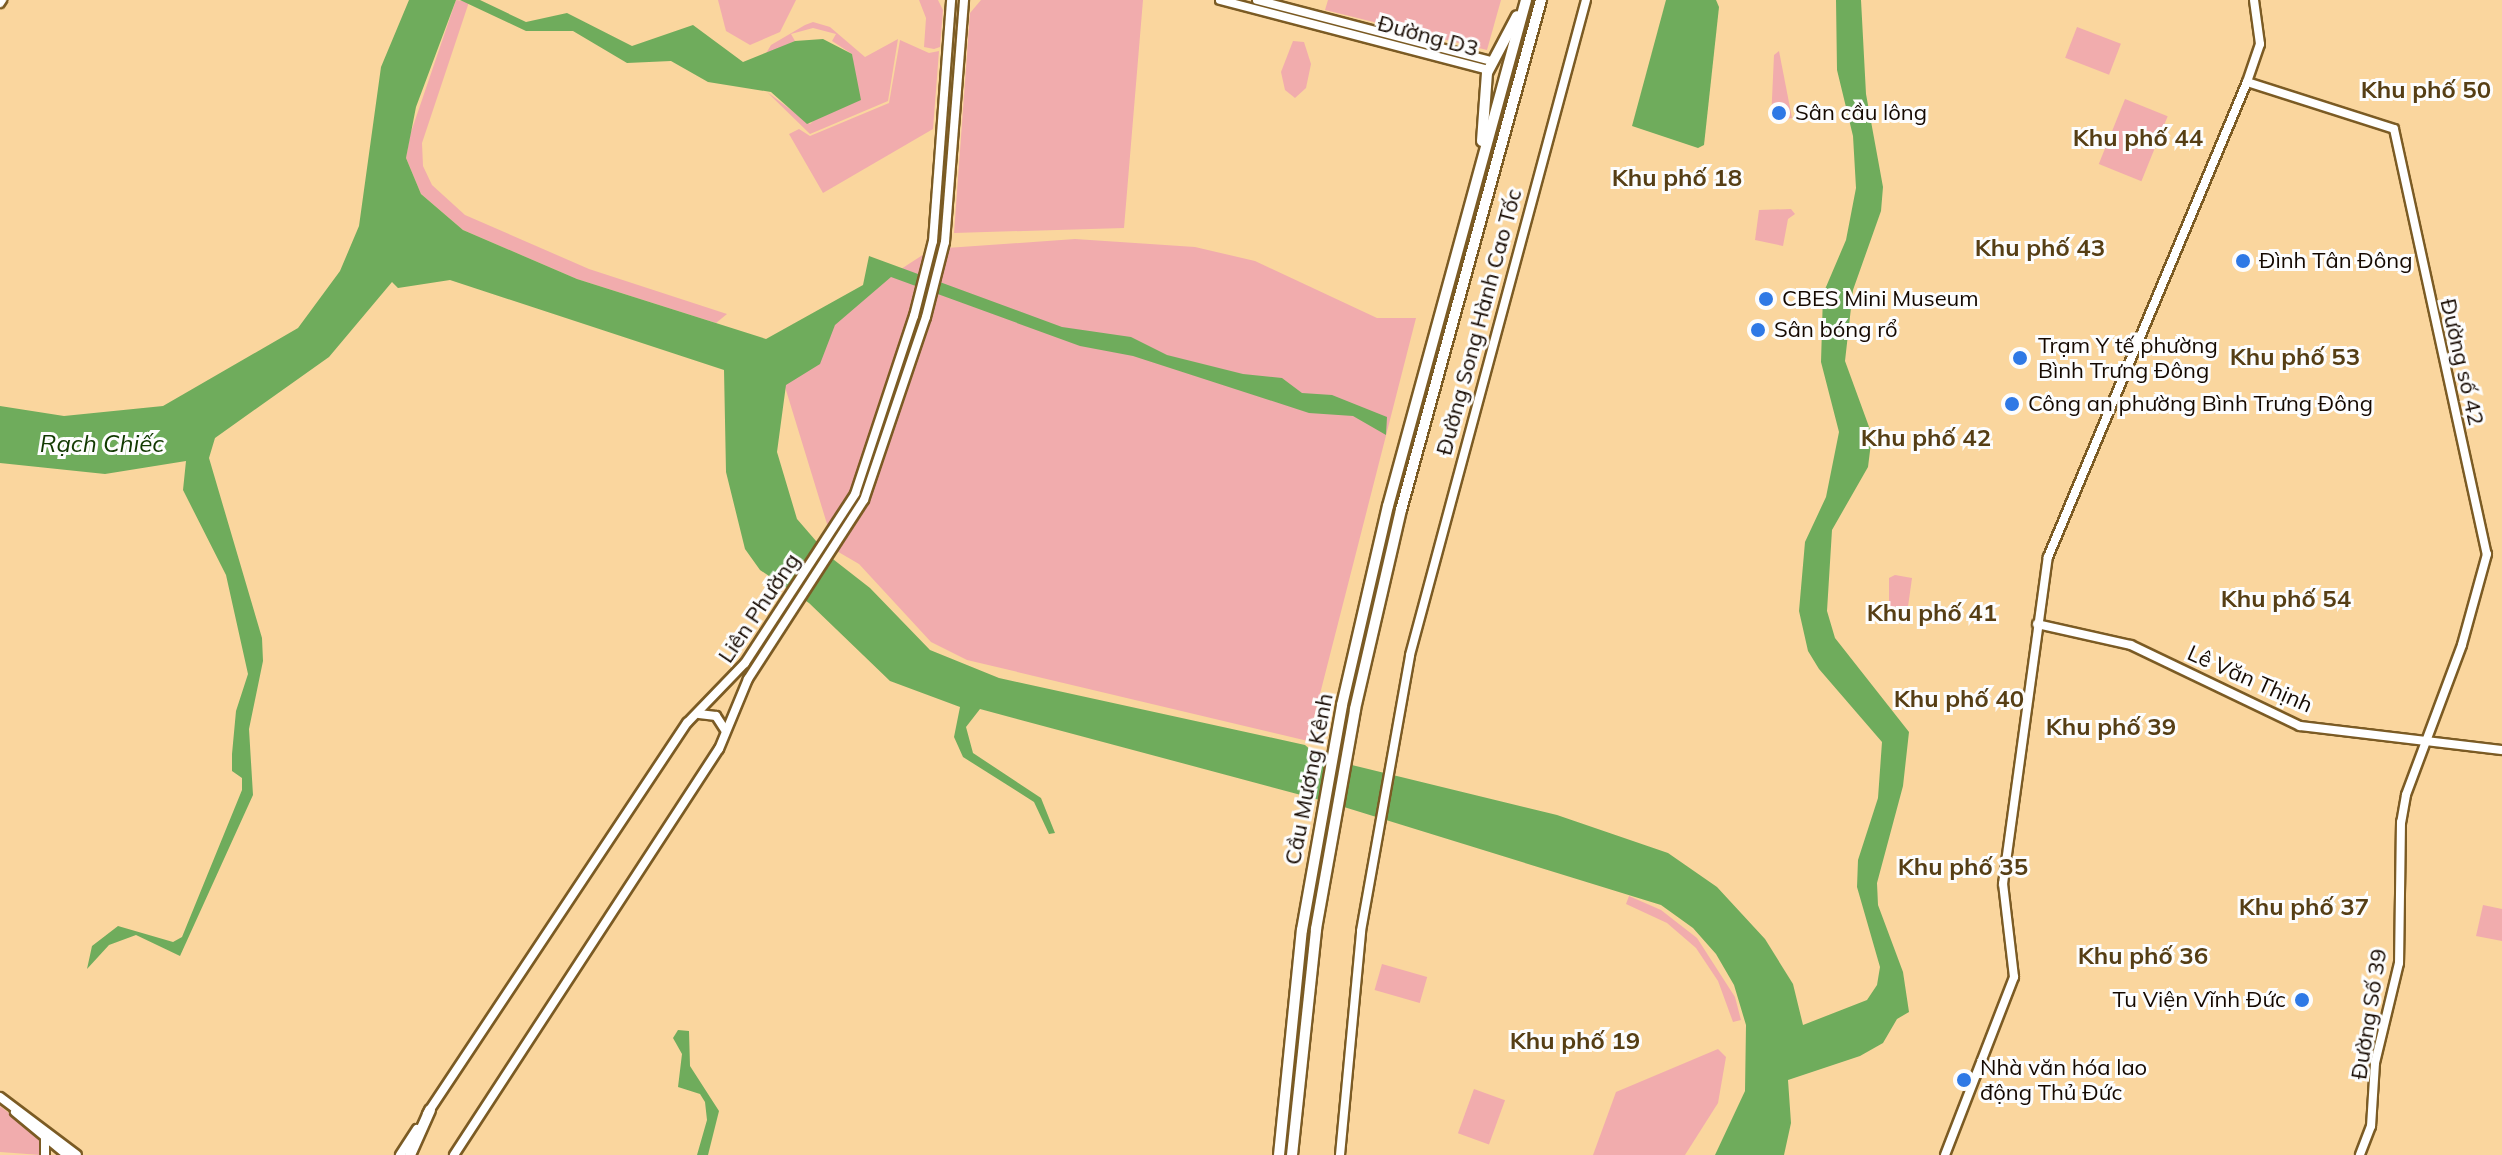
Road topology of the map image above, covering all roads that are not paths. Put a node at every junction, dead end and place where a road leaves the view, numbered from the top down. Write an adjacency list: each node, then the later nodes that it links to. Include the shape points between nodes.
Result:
1 (1220, 0): 9 (street, Đường D3)
2 (1257, 0): 9 (street, Đường D3)
3 (1525, 0): 10 (highway); 14 (highway)
4 (1541, 0): 30 (highway, Cầu Mương Kênh, via 1382,586 1334,814 1308,984)
5 (1586, 0): 31 (street, Đường Song Hành Cao Tốc, via 1410,655 1361,931)
6 (2254, 0): 11 (street, via 2260,44)
7 (950, 1): 12 (street, Liên Phường)
8 (965, 1): 13 (street, Liên Phường)
9 (1314, 20): 10 (street, Đường D3)
10 (1490, 66): 14 (highway)
11 (2247, 82): 15 (street, via 2060,526 2048,557); 18 (street, Đường số 42, via 2394,129 2487,554)
12 (937, 189): 13 (street); 16 (street, Liên Phường, via 921,295 862,477 731,682)
13 (948, 190): 17 (street, Liên Phường, via 945,242 932,297 856,515 742,689)
14 (1474, 190): 29 (highway, Cầu Mương Kênh, via 1368,583 1321,812 1295,983)
15 (2037, 624): 18 (street, Lê Văn Thịnh, via 2131,645 2300,726); 32 (street, via 2003,887 2014,977)
16 (695, 715): 17 (street, via 716,716); 21 (street, Liên Phường)
17 (725, 735): 28 (street, Liên Phường)
18 (2428, 737): 19 (street, Lê Văn Thịnh); 33 (street, Đường Số 39, via 2401,822 2399,963 2375,1063 2371,1126)
19 (2502, 750)
20 (0, 1097): 22 (street)
21 (430, 1110): 26 (street, Liên Phường); 27 (highway)
22 (45, 1132): 23 (street); 24 (street); 25 (street)
23 (45, 1155)
24 (67, 1155)
25 (77, 1155)
26 (400, 1155)
27 (410, 1155)
28 (454, 1155)
29 (1279, 1155)
30 (1292, 1155)
31 (1340, 1155)
32 (1945, 1155)
33 (2360, 1155)

